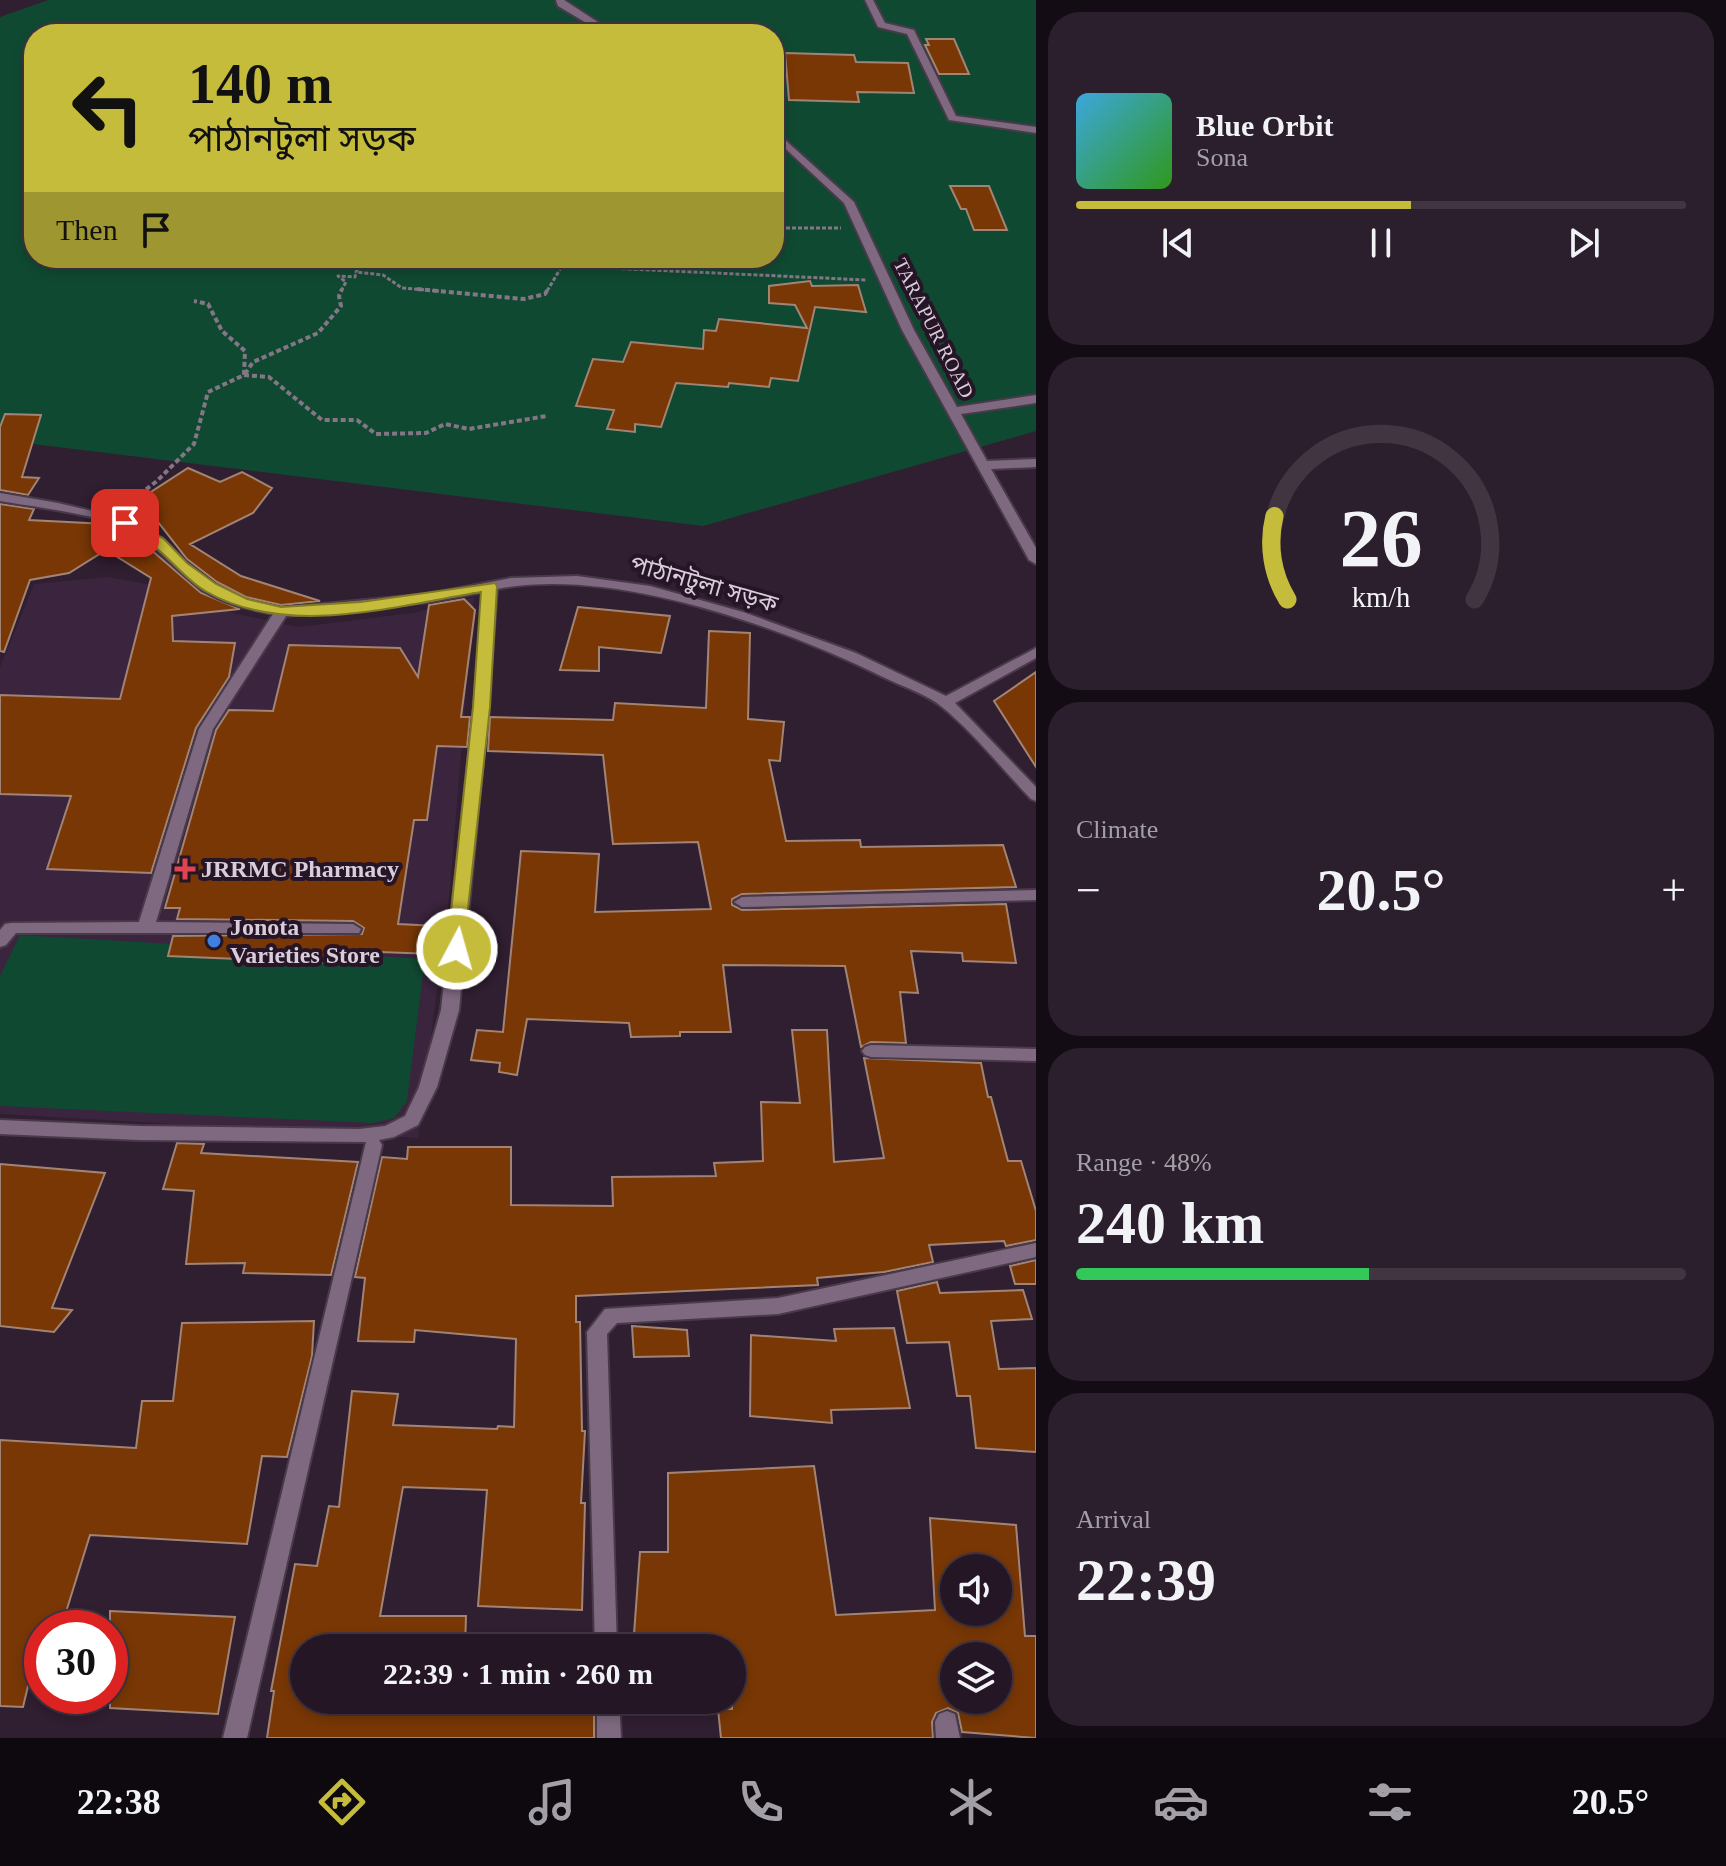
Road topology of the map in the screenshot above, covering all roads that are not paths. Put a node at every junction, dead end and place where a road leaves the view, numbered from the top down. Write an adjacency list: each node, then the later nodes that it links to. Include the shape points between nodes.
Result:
1 (560, 0): 3 (street)
2 (869, 0): 4 (street, via 881,25 911,32 952,118)
3 (594, 24)
4 (1036, 130)
5 (784, 142): 7 (street, TARAPUR ROAD, via 849,202 908,330)
6 (1036, 399): 7 (street)
7 (953, 411): 9 (street, TARAPUR ROAD)
8 (1036, 463): 9 (street)
9 (985, 465): 11 (street, TARAPUR ROAD)
10 (0, 497): 13 (street, পাঠানটুলা সড়ক, via 125,523 158,542 210,588 241,603)
11 (1036, 560)
12 (490, 586): 13 (street, পাঠানটুলা সড়ক, via 374,605); 15 (street, পাঠানটুলা সড়ক, via 577,580 650,590 851,656); 24 (street, via 450,1010 428,1087 412,1120 388,1132 359,1136)
13 (281, 612): 19 (street, via 206,729)
14 (1036, 652): 15 (street)
15 (946, 702): 16 (street, পাঠানটুলা সড়ক)
16 (1036, 796)
17 (1036, 895): 18 (street)
18 (742, 902)
19 (146, 927): 20 (street); 21 (street, via 11,928)
20 (353, 929)
21 (0, 941)
22 (871, 1051): 23 (street)
23 (1036, 1055)
24 (0, 1127)
25 (373, 1145): 29 (street)
26 (1036, 1250): 27 (street, via 778,1306 612,1315 597,1332)
27 (606, 1634)
28 (608, 1714): 30 (street)
29 (235, 1738)
30 (609, 1738)

